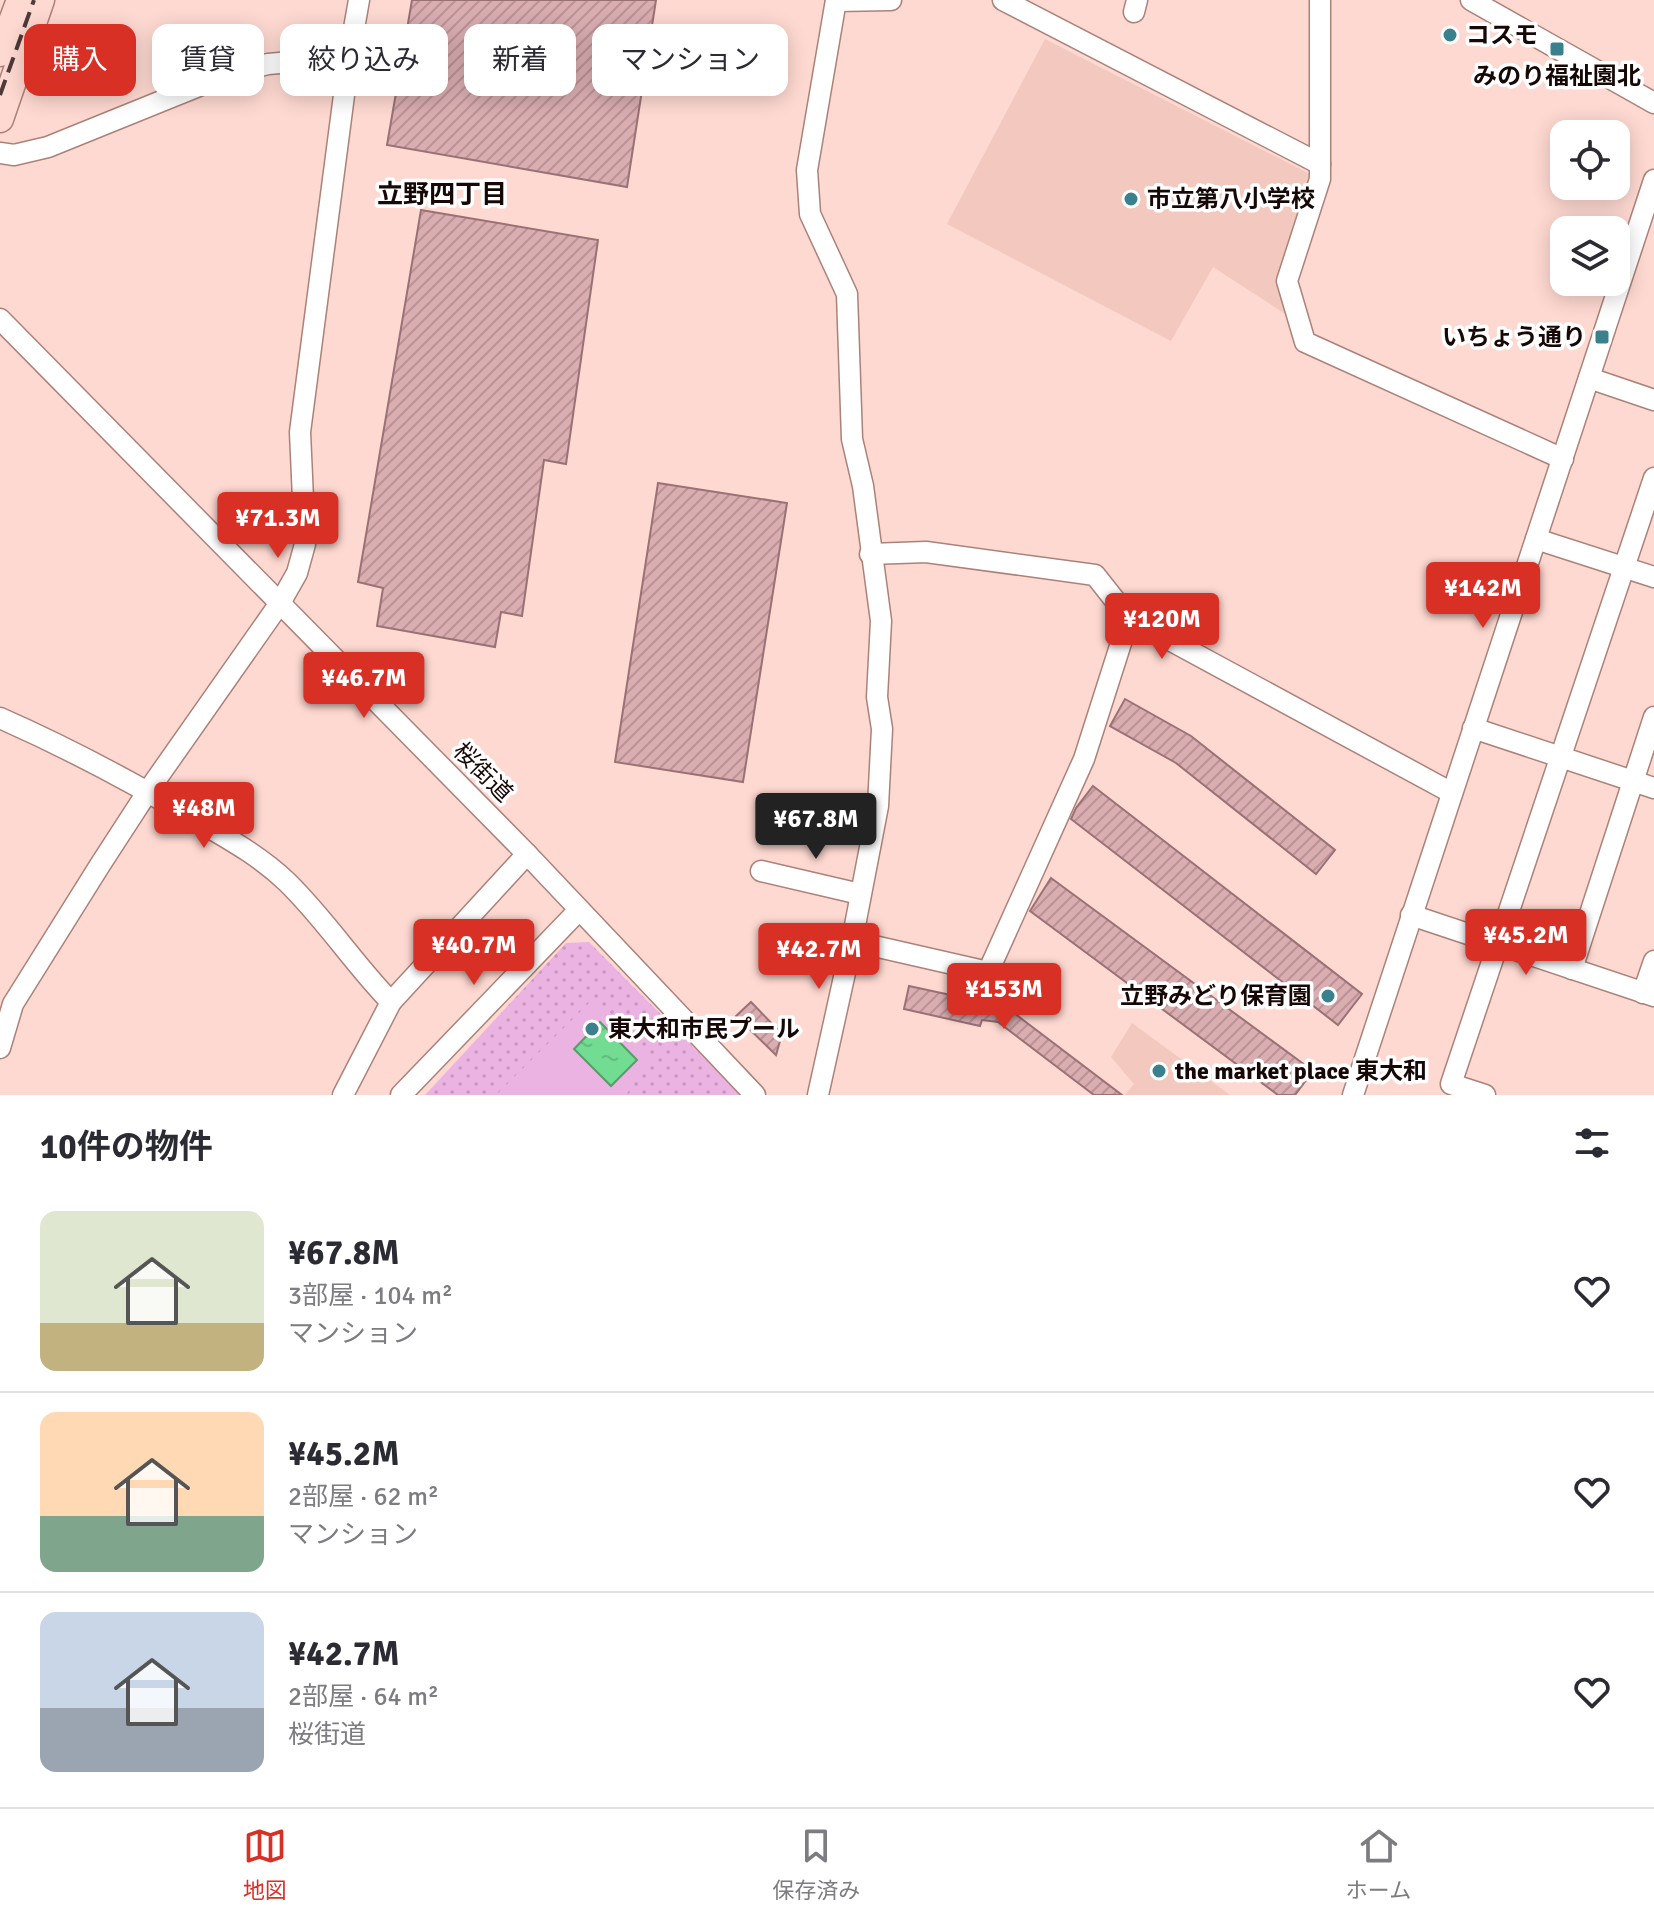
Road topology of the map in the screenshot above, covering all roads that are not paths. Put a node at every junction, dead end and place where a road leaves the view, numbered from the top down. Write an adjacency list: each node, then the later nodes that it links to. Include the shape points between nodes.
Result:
1 (20, 0): 10 (main road)
2 (41, 0): 14 (main road)
3 (359, 0): 9 (street)
4 (891, 0): 8 (street)
5 (1003, 0): 16 (street)
6 (1320, 0): 16 (street)
7 (1471, 0): 13 (street)
8 (836, 1): 24 (street, via 807,170 810,214 847,294 852,439)
9 (355, 24)
10 (0, 53)
11 (280, 63): 15 (street, via 226,75 48,147)
12 (344, 96): 27 (street, via 300,432 305,544)
13 (1654, 103)
14 (0, 119)
15 (0, 153)
16 (1320, 164): 21 (street, via 1320,179 1287,281 1305,342)
17 (1654, 180): 19 (street)
18 (0, 319): 27 (street, 桜街道)
19 (1589, 378): 20 (street); 21 (street)
20 (1654, 400)
21 (1563, 459): 23 (street)
22 (1654, 478): 25 (street)
23 (1536, 539): 25 (street); 31 (street)
24 (870, 554): 28 (street, via 926,552 1095,575); 39 (street, via 881,621 877,697 882,729 878,806)
25 (1624, 568): 26 (street); 32 (street)
26 (1654, 577)
27 (280, 603): 35 (street); 37 (street, 桜街道)
28 (1129, 618): 36 (street); 42 (street, via 1084,759 988,972)
29 (1654, 717): 33 (street)
30 (0, 718): 35 (street)
31 (1473, 728): 32 (street); 36 (street)
32 (1560, 757): 33 (street); 43 (street)
33 (1633, 781): 34 (street); 45 (street)
34 (1654, 788)
35 (148, 791): 47 (street, via 249,851 284,879); 48 (street, via 13,1004)
36 (1452, 793): 41 (street)
37 (527, 854): 40 (street, 桜街道); 47 (street)
38 (761, 871): 39 (street)
39 (860, 894): 42 (street)
40 (579, 910): 50 (street); 51 (street, 桜街道)
41 (1411, 915): 43 (street); 53 (street)
42 (852, 941): 52 (street)
43 (1497, 944): 45 (street); 54 (street, via 1451,1084)
44 (1654, 961): 46 (street)
45 (1572, 969): 46 (street)
46 (1649, 995)
47 (391, 1002): 49 (street)
48 (0, 1048)
49 (343, 1095)
50 (401, 1095)
51 (755, 1095)
52 (818, 1095)
53 (1353, 1095)
54 (1485, 1095)

